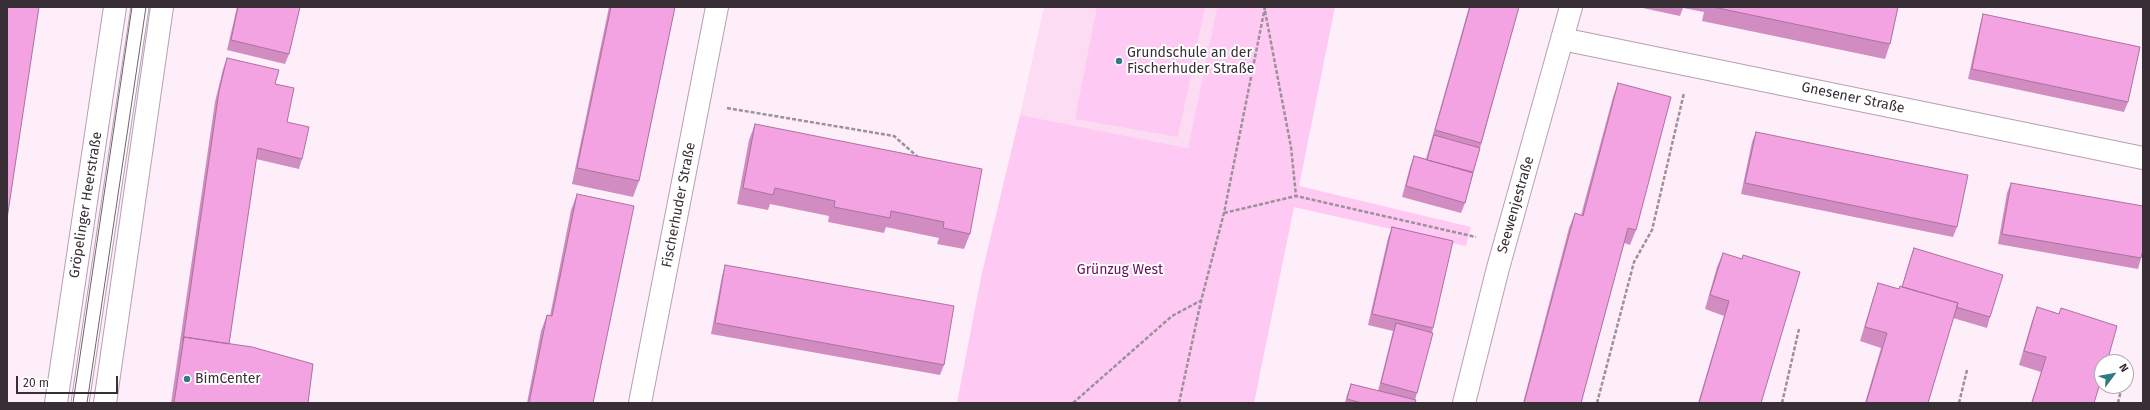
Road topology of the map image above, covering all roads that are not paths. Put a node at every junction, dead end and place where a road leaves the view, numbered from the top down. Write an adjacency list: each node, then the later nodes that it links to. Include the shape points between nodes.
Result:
1 (115, 7): 8 (street, Gröpelinger Heerstraße)
2 (140, 7): 9 (lane)
3 (162, 7): 10 (street)
4 (717, 7): 11 (street, Fischerhuder Straße)
5 (1571, 7): 6 (street, Seewenjestraße)
6 (1562, 39): 7 (street, Gnesener Straße); 12 (street, Seewenjestraße, via 1498,268)
7 (2143, 158)
8 (56, 403)
9 (80, 403)
10 (105, 403)
11 (640, 403)
12 (1464, 403)

